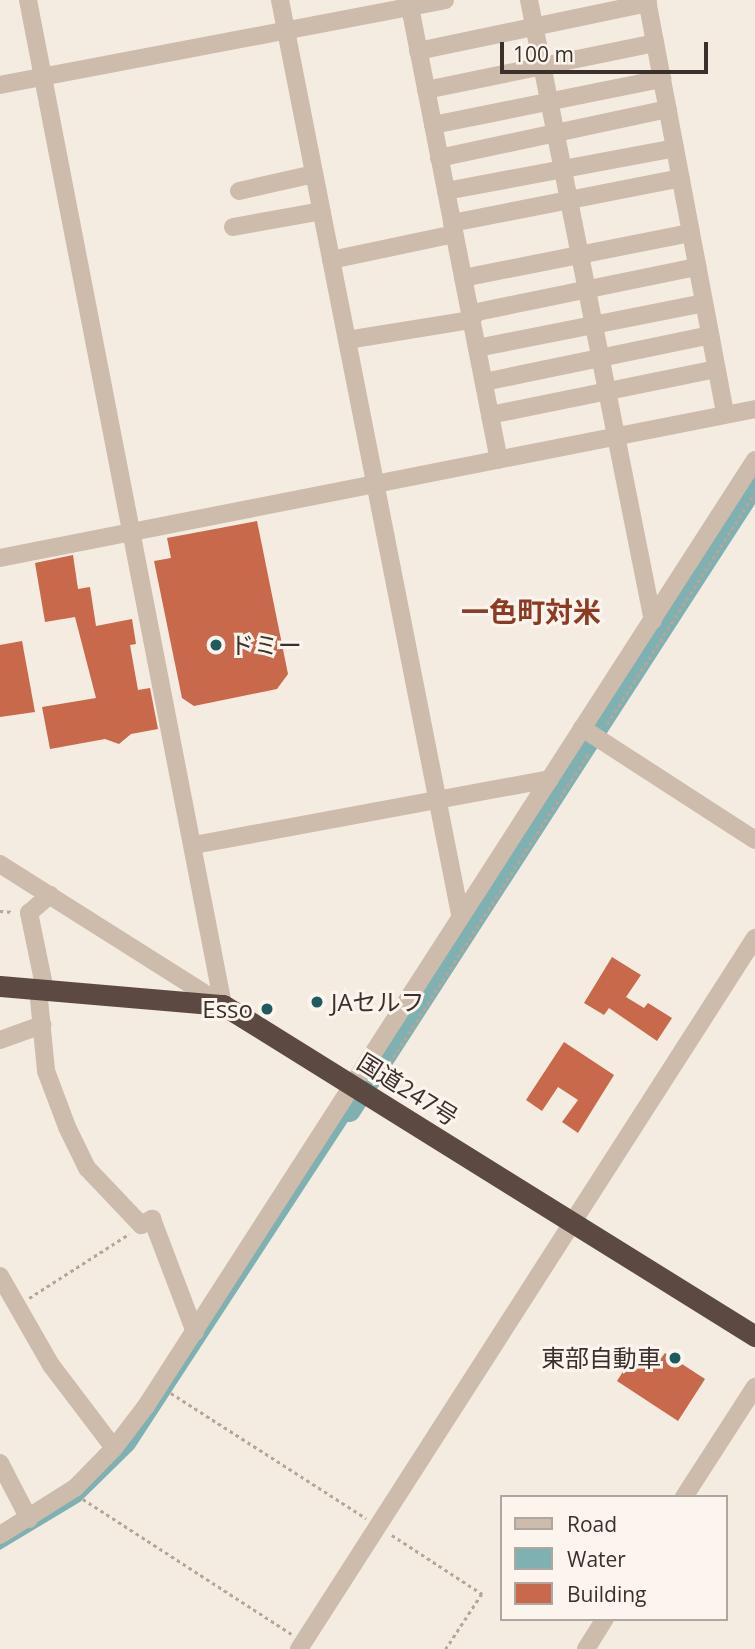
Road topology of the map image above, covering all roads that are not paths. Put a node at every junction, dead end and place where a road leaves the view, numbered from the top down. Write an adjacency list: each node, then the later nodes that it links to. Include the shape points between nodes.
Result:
1 (28, 0): 12 (street)
2 (280, 0): 8 (street)
3 (445, 0): 6 (street)
4 (529, 0): 7 (street)
5 (648, 1): 7 (street); 9 (street)
6 (410, 7): 8 (street); 10 (street)
7 (534, 27): 10 (street); 11 (street)
8 (286, 31): 12 (street); 23 (street)
9 (656, 43): 11 (street); 13 (street)
10 (418, 51): 15 (street)
11 (542, 67): 15 (street); 16 (street)
12 (43, 77): 14 (street); 54 (street)
13 (662, 79): 16 (street); 17 (street)
14 (0, 85)
15 (426, 90): 18 (street)
16 (549, 101): 18 (street); 19 (street)
17 (668, 109): 19 (street); 20 (street)
18 (433, 125): 21 (street)
19 (555, 135): 21 (street); 22 (street)
20 (675, 148): 22 (street); 24 (street)
21 (439, 158): 26 (street)
22 (562, 169): 26 (street); 27 (street)
23 (314, 174): 25 (street); 28 (street)
24 (681, 178): 27 (street); 31 (street)
25 (239, 191)
26 (446, 191): 30 (street)
27 (569, 203): 30 (street); 32 (street)
28 (322, 211): 29 (street); 33 (street)
29 (233, 228)
30 (453, 228): 33 (street); 35 (street)
31 (691, 233): 32 (street); 34 (street)
32 (579, 257): 35 (street); 36 (street)
33 (331, 260): 41 (street)
34 (697, 267): 36 (street); 37 (street)
35 (463, 278): 38 (street)
36 (586, 291): 38 (street, via 477,312); 39 (street)
37 (704, 303): 39 (street); 40 (street)
38 (471, 320): 41 (street); 42 (street)
39 (593, 323): 42 (street); 43 (street)
40 (710, 335): 43 (street); 44 (street)
41 (347, 340): 53 (street)
42 (477, 348): 45 (street)
43 (599, 357): 45 (street); 46 (street)
44 (716, 369): 46 (street); 48 (street)
45 (484, 382): 49 (street)
46 (606, 392): 49 (street); 50 (street)
47 (755, 409): 48 (street)
48 (725, 414): 50 (street)
49 (490, 415): 51 (street)
50 (615, 436): 51 (street); 56 (street)
51 (499, 459): 53 (street)
52 (755, 460): 56 (street)
53 (375, 484): 54 (street); 59 (street)
54 (132, 533): 55 (street); 61 (street)
55 (0, 558)
56 (653, 621): 57 (street)
57 (582, 728): 58 (street); 60 (street)
58 (550, 779): 59 (street); 64 (street)
59 (435, 799): 61 (street); 64 (street)
60 (755, 840)
61 (194, 845): 68 (street)
62 (0, 864): 63 (street)
63 (50, 895): 67 (street, via 29,913); 68 (street)
64 (460, 914): 71 (street)
65 (755, 938): 72 (street)
66 (0, 986): 67 (highway, 国道247号)
67 (41, 990): 68 (highway, 国道247号); 69 (street)
68 (223, 1005): 71 (highway, 国道247号)
69 (42, 1025): 70 (street); 74 (street, via 46,1071 66,1127 87,1168 141,1225 152,1219)
70 (0, 1040)
71 (361, 1091): 72 (highway, 国道247号); 74 (street)
72 (572, 1220): 75 (highway, 国道247号); 83 (street)
73 (0, 1276): 77 (street, via 51,1365)
74 (195, 1332): 77 (street)
75 (755, 1335)
76 (755, 1387): 79 (street)
77 (114, 1448): 80 (street, via 75,1488)
78 (0, 1463): 80 (street)
79 (685, 1495)
80 (29, 1518): 81 (street)
81 (0, 1535)
82 (604, 1621): 84 (street)
83 (301, 1645)
84 (586, 1649)

